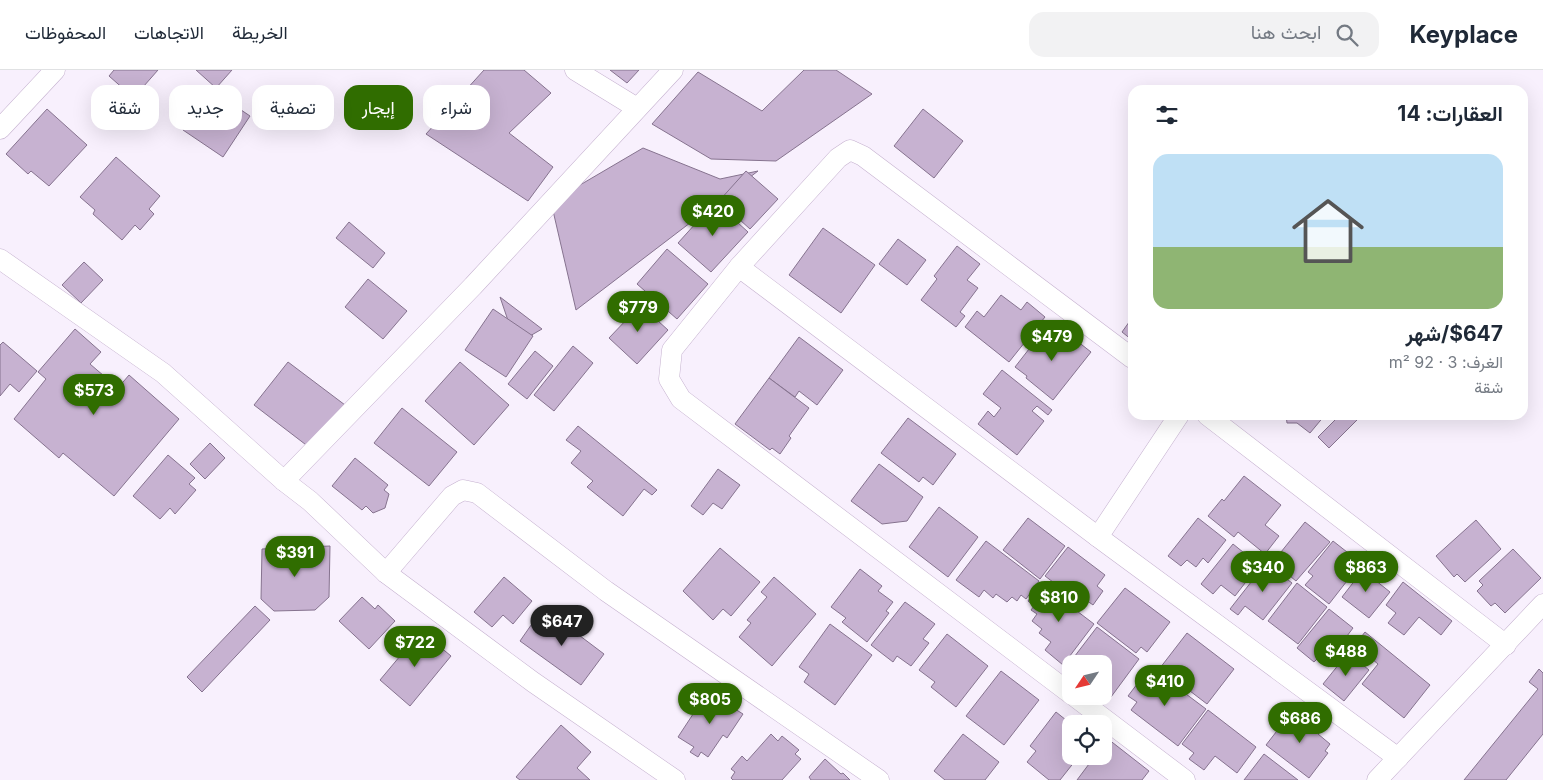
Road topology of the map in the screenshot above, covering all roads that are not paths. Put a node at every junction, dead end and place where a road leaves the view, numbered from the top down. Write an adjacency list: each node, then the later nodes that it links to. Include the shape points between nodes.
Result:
1 (55, 70): 5 (street)
2 (574, 70): 4 (street)
3 (673, 70): 4 (street)
4 (638, 108): 11 (street, via 473,286)
5 (0, 129)
6 (0, 259): 11 (street, via 163,374)
7 (739, 267): 8 (street, via 838,158 850,150 863,156); 12 (street); 16 (street, via 672,350 669,379 681,399)
8 (1128, 355)
9 (1176, 420): 12 (street)
10 (1214, 420): 15 (street)
11 (284, 481): 13 (street, via 310,500)
12 (1098, 537): 18 (street)
13 (386, 573): 19 (street, via 533,682); 20 (street, via 452,496 463,490 477,493 606,591)
14 (1543, 604): 15 (street)
15 (1506, 645): 18 (street)
16 (1062, 687)
17 (1085, 705): 21 (street)
18 (1398, 758): 22 (street)
19 (674, 780)
20 (879, 780)
21 (1185, 780)
22 (1377, 780)

